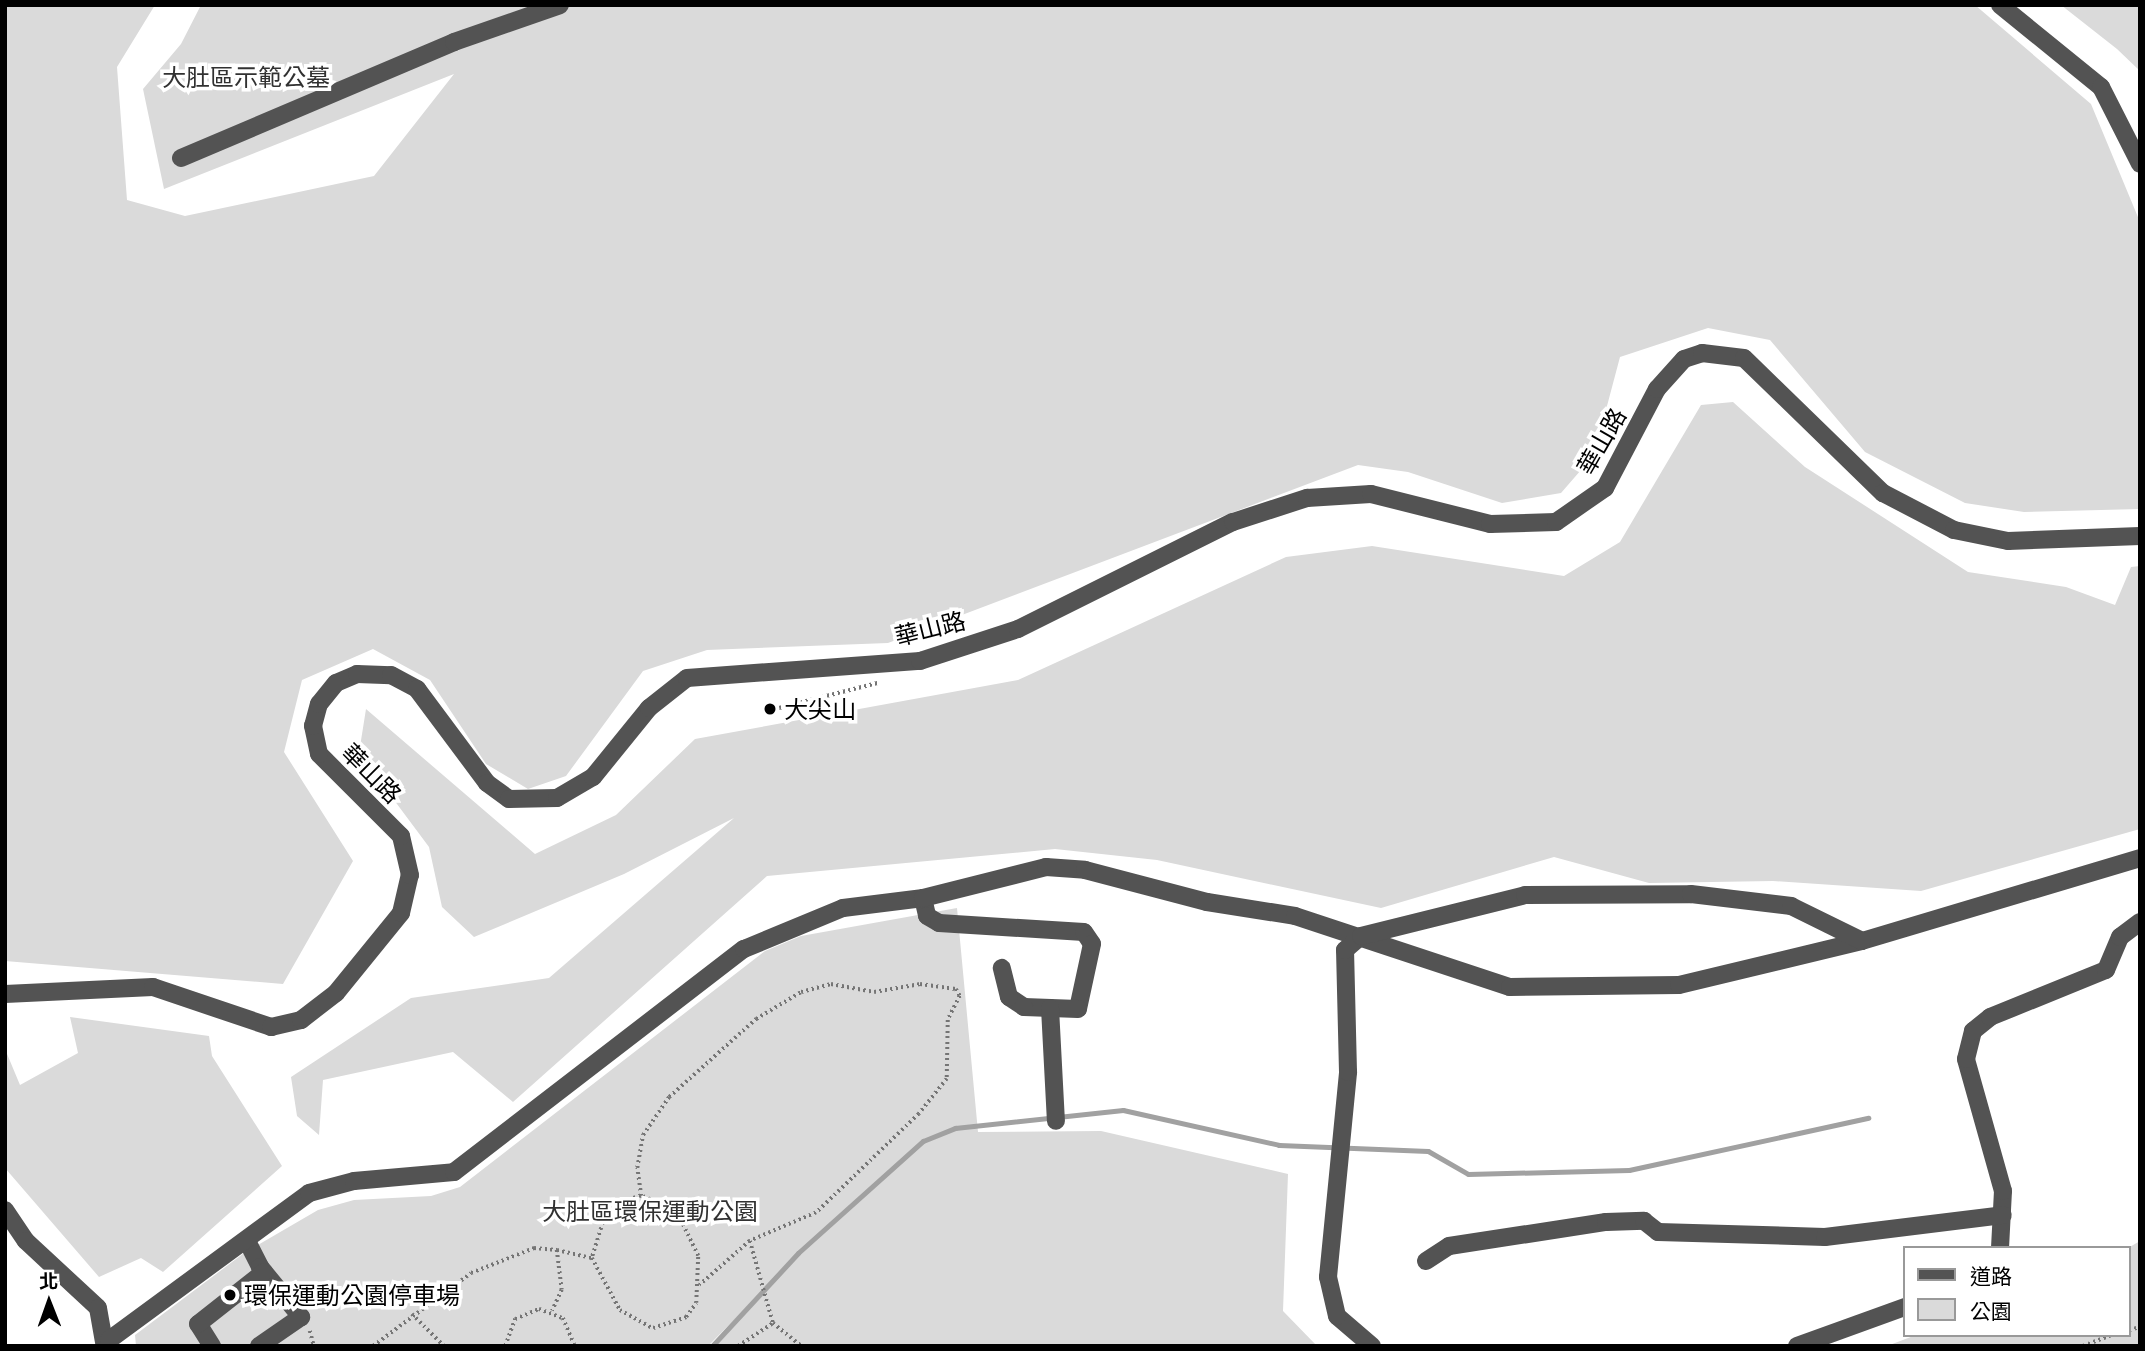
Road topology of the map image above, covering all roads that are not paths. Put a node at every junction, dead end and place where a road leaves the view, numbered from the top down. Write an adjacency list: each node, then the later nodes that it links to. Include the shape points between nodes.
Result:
1 (560, 5): 3 (street, via 454,42)
2 (2000, 5): 4 (street, via 2101,87)
3 (181, 158)
4 (2140, 164)
5 (2140, 536): 12 (street, 華山路, via 2008,541 1954,530 1883,493 1744,358 1702,353 1684,359 1657,389 1605,488 1556,522 1490,524 1371,494 1307,498 1233,522 1018,629 920,661 687,678 649,708 593,777 557,798 509,799 487,783 417,689 391,675 357,674 336,683 319,704 313,726 319,754 401,836 410,875 401,913 336,993 301,1020 271,1027 153,987)
6 (2140, 858): 10 (street)
7 (923, 898): 9 (street, via 1026,871 1085,870); 13 (street, via 927,916 939,923 1084,932 1092,944 1078,1009); 17 (street, via 843,908 768,936 454,1172 331,1186 309,1193)
8 (2140, 922): 16 (street, via 2120,937 2106,970 1990,1017 1973,1031 1966,1059 2003,1191)
9 (1361, 936): 10 (street, via 1525,895 1678,894 1791,906); 10 (street, via 1510,987 1701,983); 25 (street, via 1345,950 1348,1072 1328,1277 1337,1316)
10 (1861, 941)
11 (1002, 968): 13 (street, via 1009,997 1024,1007)
12 (5, 994)
13 (1050, 1008): 14 (street)
14 (1056, 1121)
15 (5, 1210): 22 (street, via 26,1241 81,1286 98,1308)
16 (2003, 1216): 18 (street); 19 (street, via 1825,1237 1658,1232 1644,1221 1606,1222 1449,1246)
17 (247, 1241): 20 (street); 22 (street)
18 (2000, 1246)
19 (1426, 1261)
20 (264, 1272): 23 (street, via 198,1324); 24 (street, via 301,1317)
21 (1904, 1307): 26 (street)
22 (107, 1343)
23 (212, 1346)
24 (259, 1346)
25 (1371, 1346)
26 (1797, 1346)

